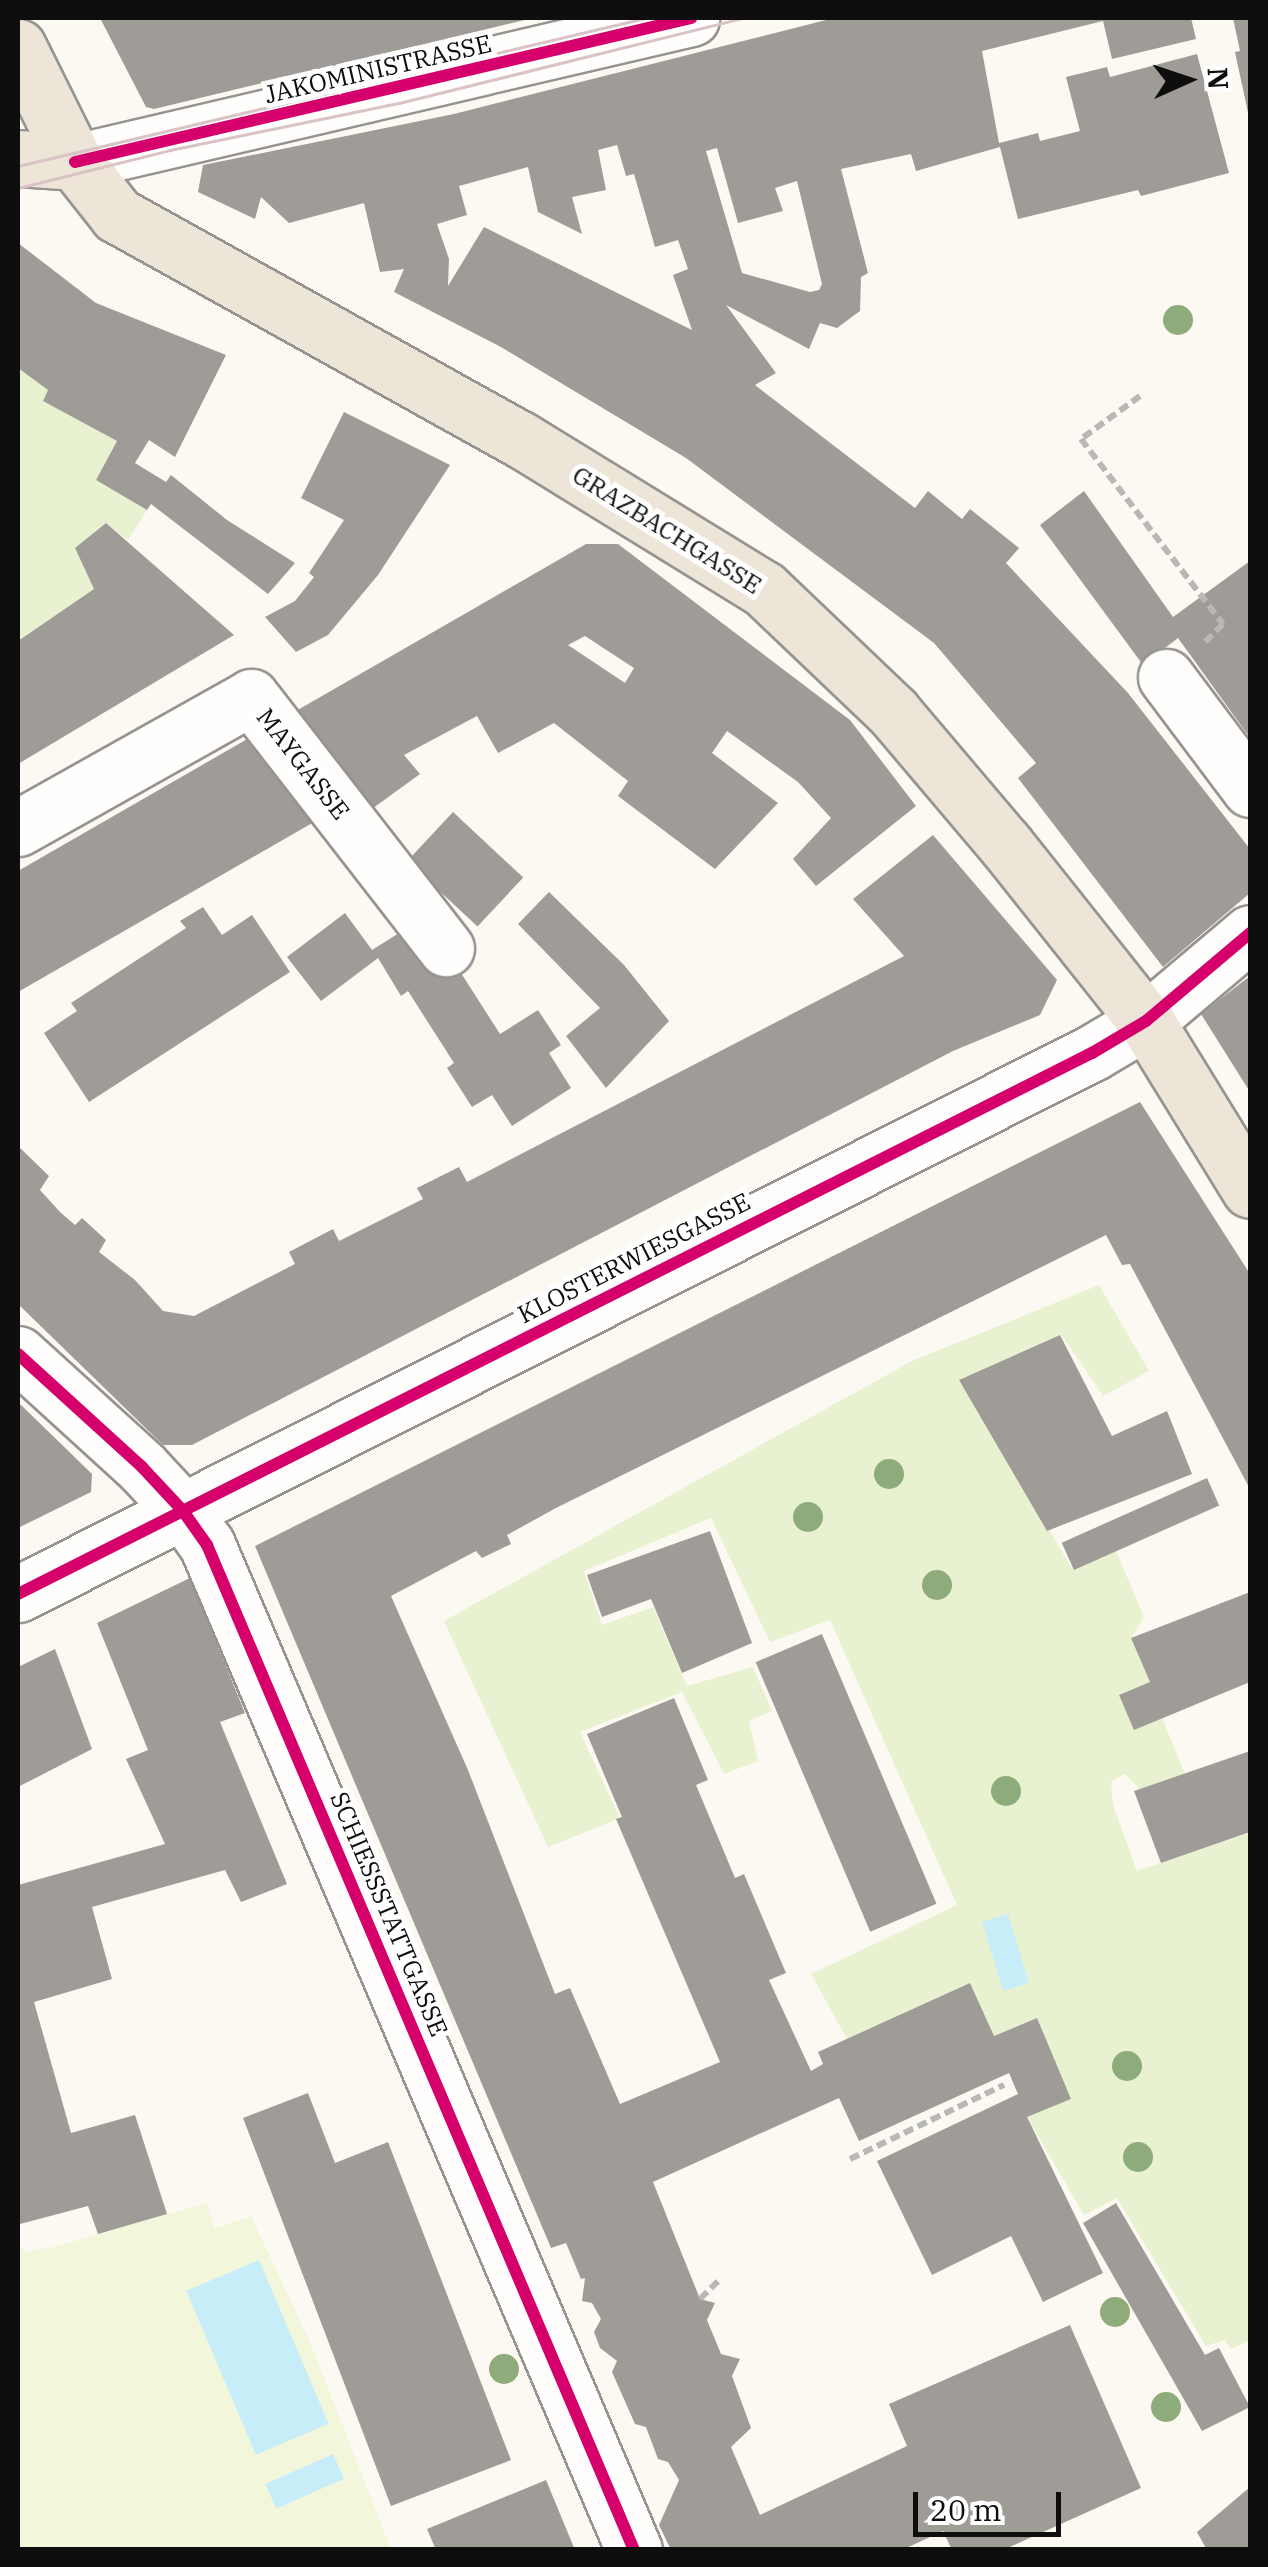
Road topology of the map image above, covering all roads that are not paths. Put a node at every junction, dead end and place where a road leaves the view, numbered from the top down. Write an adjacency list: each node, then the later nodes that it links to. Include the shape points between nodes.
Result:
1 (691, 18): 4 (street, JAKOMINISTRASSE)
2 (18, 46): 4 (main road, GRAZBACHGASSE)
3 (18, 158): 4 (main road)
4 (75, 162): 10 (main road, GRAZBACHGASSE, via 117,215 520,438 764,589 893,712)
5 (1178, 667): 6 (street)
6 (1250, 788)
7 (18, 828): 9 (street, MAYGASSE, via 251,697)
8 (1250, 933): 10 (street, KLOSTERWIESGASSE)
9 (446, 948)
10 (1146, 1021): 11 (main road, GRAZBACHGASSE); 13 (street, KLOSTERWIESGASSE)
11 (1250, 1190)
12 (18, 1354): 13 (street, SCHIESSSTATTGASSE)
13 (184, 1511): 14 (street, KLOSTERWIESGASSE); 15 (street, SCHIESSSTATTGASSE, via 207,1546)
14 (18, 1594)
15 (634, 2550)

